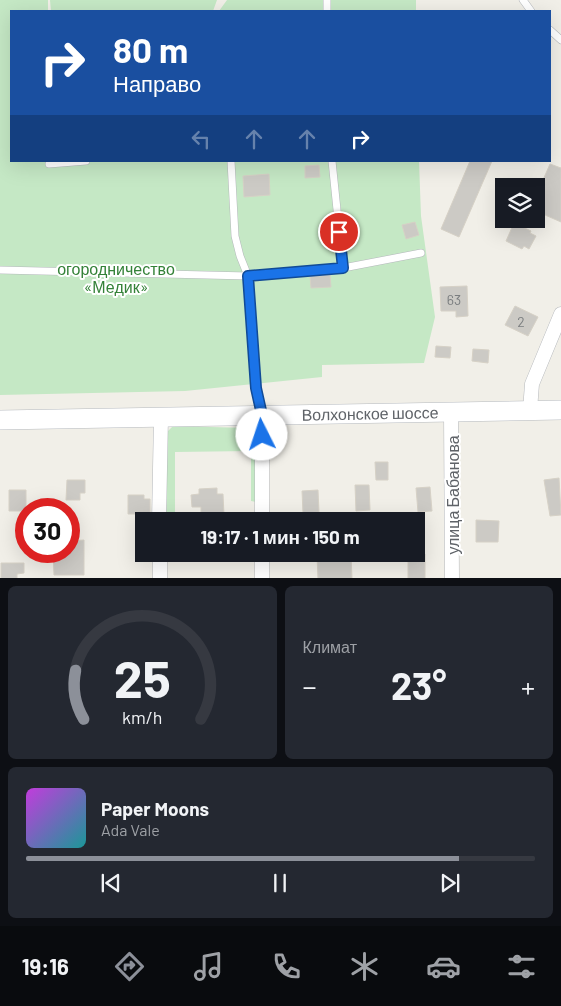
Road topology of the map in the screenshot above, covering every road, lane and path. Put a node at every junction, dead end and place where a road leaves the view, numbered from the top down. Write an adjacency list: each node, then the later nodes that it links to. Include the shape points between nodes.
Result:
1 (551, 31): 2 (lane)
2 (561, 40)
3 (74, 162): 6 (lane)
4 (231, 162): 10 (lane, via 235,236)
5 (332, 162): 8 (lane)
6 (49, 164)
7 (421, 253): 8 (lane)
8 (343, 268): 10 (lane)
9 (0, 270): 10 (lane)
10 (248, 276): 15 (lane, via 256,388)
11 (561, 314): 12 (street, via 532,384)
12 (530, 410): 13 (main road, Волхонское шоссе); 14 (main road, Волхонское шоссе)
13 (561, 410)
14 (451, 412): 15 (main road, Волхонское шоссе); 24 (street, улица Бабанова)
15 (262, 415): 16 (main road, Волхонское шоссе); 19 (street)
16 (161, 416): 17 (main road, Волхонское шоссе); 18 (street)
17 (0, 420)
18 (159, 512)
19 (262, 512)
20 (160, 562): 22 (street)
21 (262, 562): 23 (street)
22 (160, 578)
23 (262, 578)
24 (452, 578)

